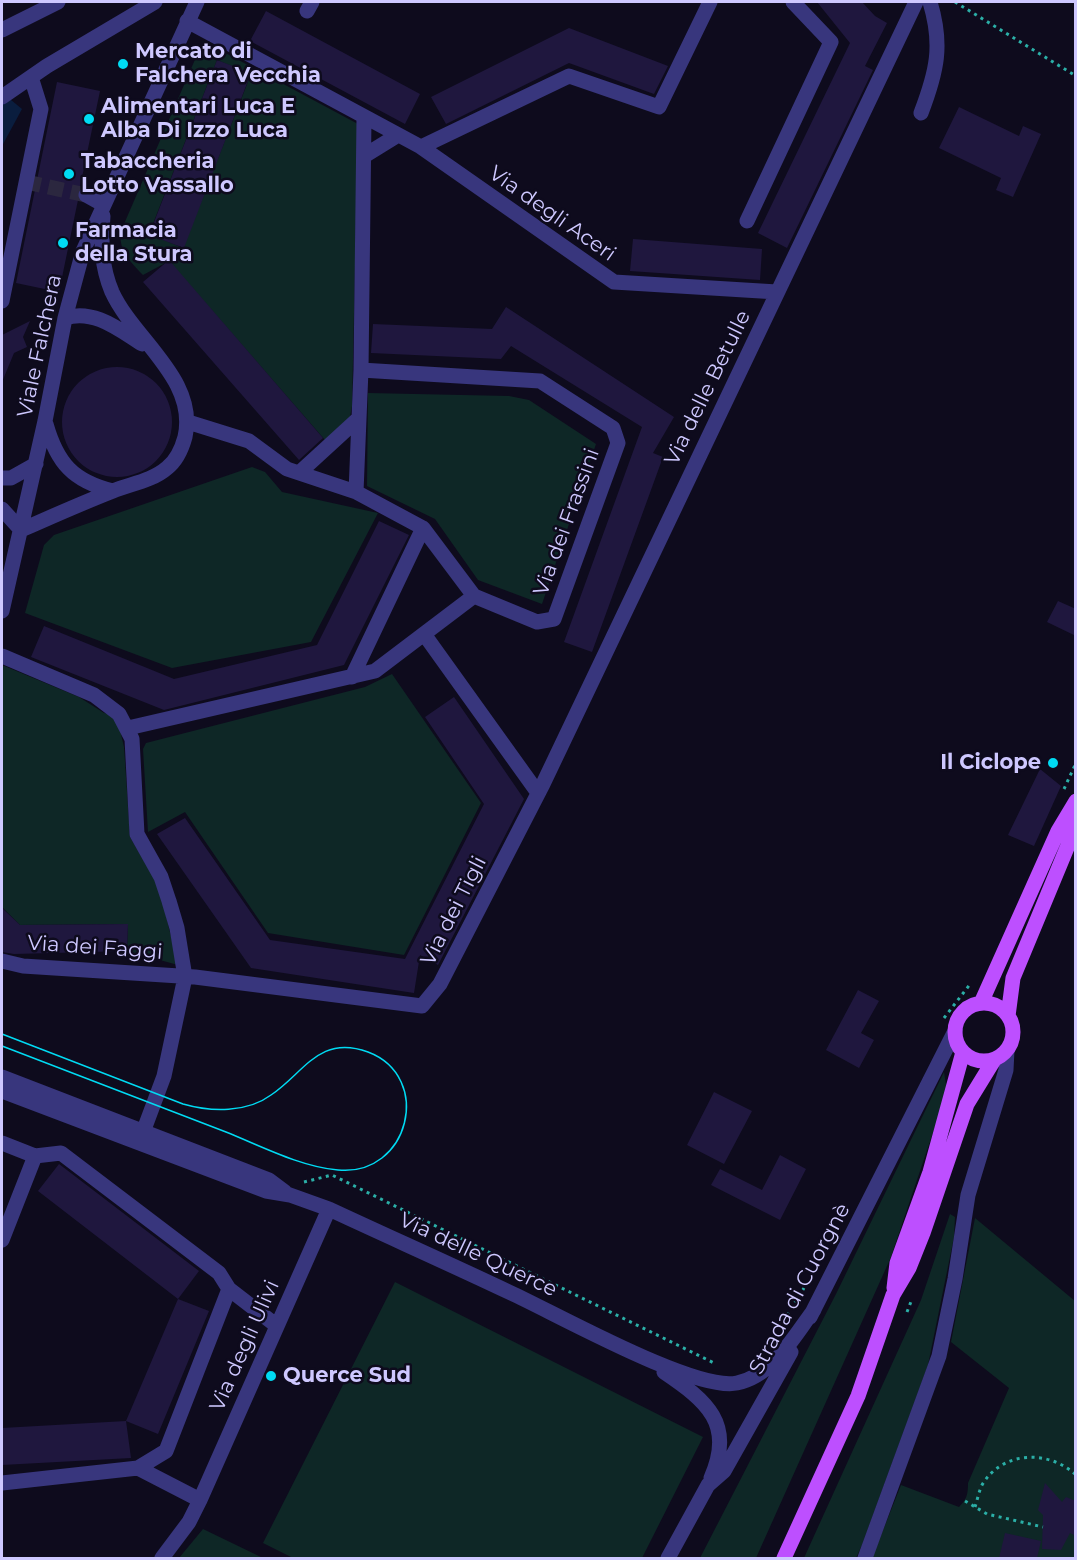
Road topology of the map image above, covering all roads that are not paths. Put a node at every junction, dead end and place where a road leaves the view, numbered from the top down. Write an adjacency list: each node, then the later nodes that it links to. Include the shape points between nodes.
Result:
1 (58, 2): 9 (street)
2 (155, 2): 10 (street)
3 (197, 2): 8 (street, Viale Falchera)
4 (710, 2): 15 (street, via 659,107 569,76)
5 (793, 2): 19 (street, via 831,42)
6 (916, 2): 20 (street, Via delle Betulle)
7 (930, 2): 12 (street, via 939,42 934,80)
8 (186, 21): 13 (street, Via degli Aceri); 18 (street, Viale Falchera)
9 (2, 30)
10 (31, 77): 11 (street); 21 (street, via 41,109)
11 (2, 97)
12 (921, 113)
13 (364, 118): 14 (street, Via degli Aceri); 16 (street)
14 (398, 135): 15 (street, Via degli Aceri); 16 (street)
15 (421, 147): 20 (street, Via degli Aceri, via 614,282)
16 (364, 156): 24 (street)
17 (86, 195): 18 (street)
18 (104, 205): 22 (street, Viale Falchera, via 83,251); 23 (street, via 100,247 103,267 114,296)
19 (747, 221)
20 (777, 292): 43 (street, Via delle Betulle)
21 (2, 301)
22 (65, 318): 23 (street, via 77,314 95,317); 26 (street, Viale Falchera)
23 (150, 348): 27 (street, via 184,399)
24 (361, 370): 25 (street); 37 (street, Via dei Frassini, via 540,381 614,428 618,443 554,619 537,622)
25 (359, 418): 29 (street); 32 (street)
26 (45, 421): 28 (street, Viale Falchera); 31 (street, via 60,461 79,478)
27 (188, 422): 29 (street, via 249,441 287,469); 31 (street, via 182,448 167,468)
28 (36, 464): 30 (street, via 11,478); 35 (street, Viale Falchera)
29 (299, 473): 32 (street)
30 (2, 478)
31 (113, 491): 35 (street)
32 (356, 492): 34 (street)
33 (2, 509): 35 (street)
34 (423, 528): 37 (street); 41 (street)
35 (21, 530): 36 (street, Viale Falchera)
36 (6, 572): 38 (street, Viale Falchera)
37 (474, 596): 39 (street)
38 (2, 611)
39 (424, 634): 41 (street, via 375,671); 43 (street)
40 (2, 657): 42 (street, via 94,695 119,714)
41 (352, 677): 42 (street)
42 (129, 728): 47 (street, via 137,834 170,902)
43 (538, 793): 47 (street, Via dei Tigli, via 440,984 422,1006)
44 (1076, 801): 48 (main road, via 1058,831)
45 (1076, 826): 49 (main road, via 1013,978)
46 (2, 961): 47 (street, Via dei Faggi, via 23,966)
47 (185, 977): 56 (street, via 164,1076)
48 (981, 1003): 49 (main road, via 996,1005); 50 (main road, via 964,1012)
49 (1008, 1016): 51 (main road, via 1014,1034)
50 (955, 1031): 52 (main road); 63 (street, Strada di Cuorgnè)
51 (1007, 1050): 53 (main road); 73 (street, via 1006,1070 968,1195 939,1356)
52 (963, 1052): 53 (main road, via 981,1061); 62 (main road, via 930,1172 897,1263)
53 (994, 1060): 62 (main road, via 967,1104 923,1233)
54 (2, 1077): 56 (street, Via delle Querce)
55 (2, 1091): 56 (street, Via delle Querce)
56 (141, 1137): 59 (street, Via delle Querce, via 266,1191)
57 (2, 1143): 58 (street)
58 (35, 1156): 60 (street); 61 (street, via 61,1153 219,1273)
59 (329, 1209): 64 (street, Via degli Ulivi); 65 (street, Via delle Querce)
60 (2, 1240)
61 (229, 1289): 64 (street); 66 (street, via 166,1451)
62 (893, 1295): 72 (main road, via 858,1396)
63 (814, 1310): 65 (street, Via delle Querce, via 777,1358 740,1383 725,1385); 68 (street, Strada di Cuorgnè, via 724,1471)
64 (277, 1326): 69 (street, Via degli Ulivi)
65 (645, 1358): 68 (street, Via delle Querce, via 690,1390 720,1425 722,1445)
66 (138, 1468): 67 (street); 69 (street)
67 (2, 1483)
68 (708, 1485): 71 (street, Strada di Cuorgnè)
69 (200, 1500): 70 (street, Via degli Ulivi)
70 (162, 1558)
71 (668, 1558)
72 (784, 1558)
73 (865, 1558)

